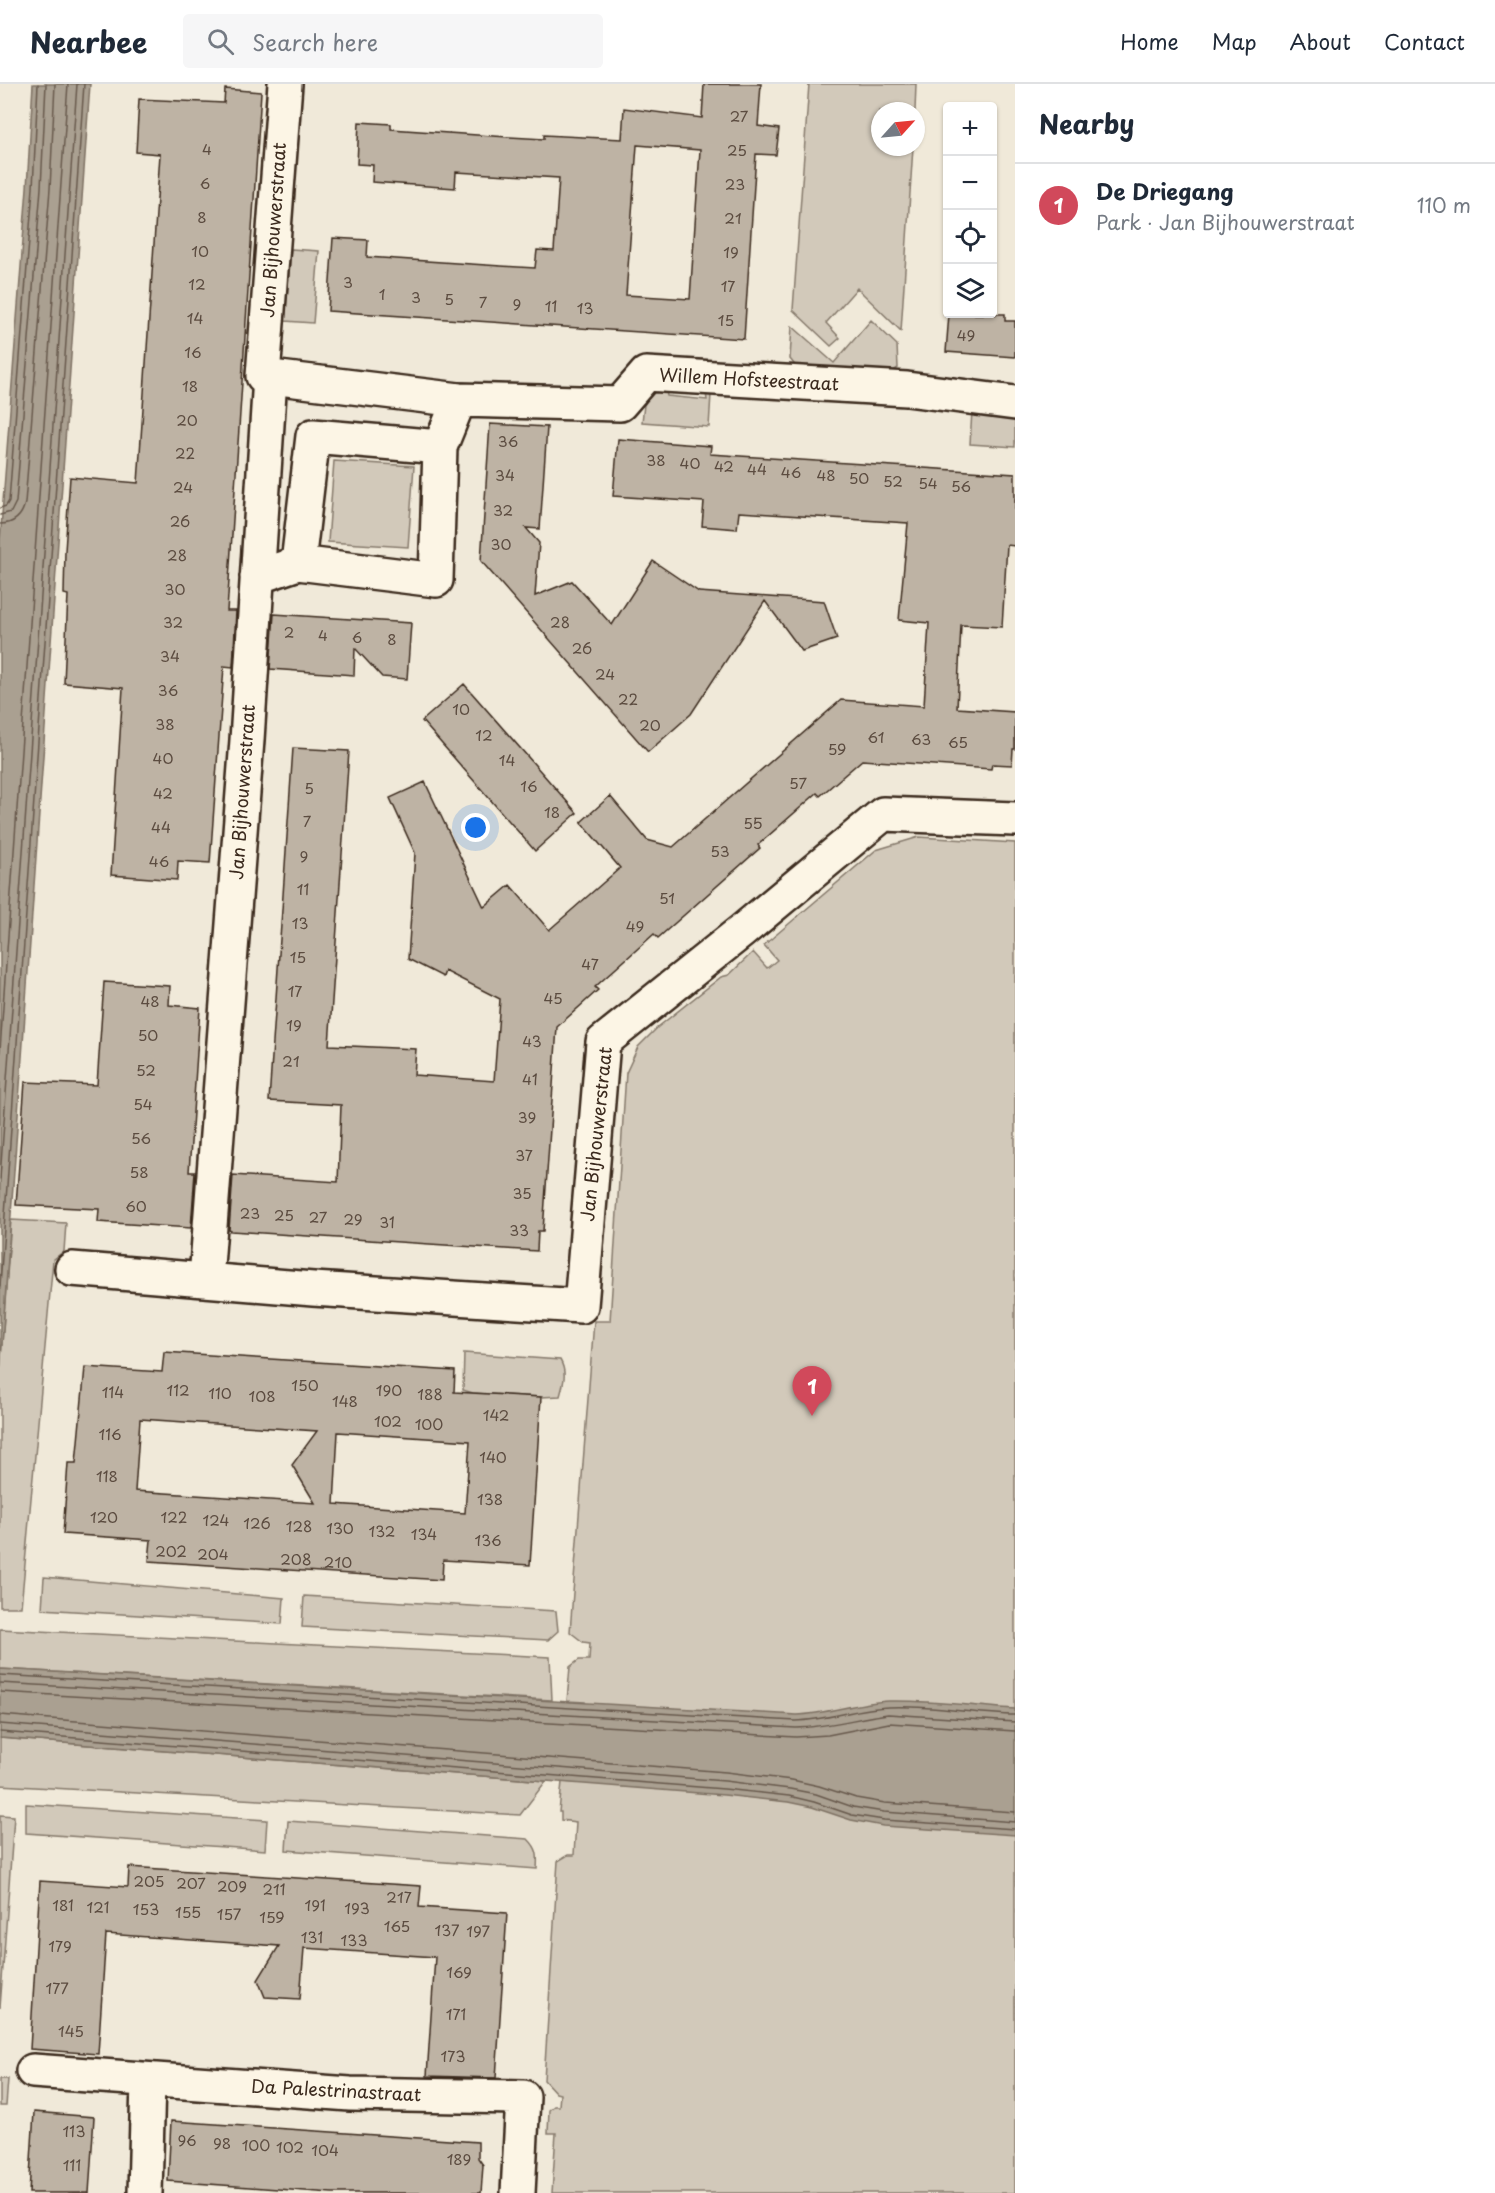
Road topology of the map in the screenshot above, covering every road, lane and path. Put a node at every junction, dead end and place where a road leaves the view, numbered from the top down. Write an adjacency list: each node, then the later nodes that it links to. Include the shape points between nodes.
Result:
1 (285, 84): 2 (street, Jan Bijhouwerstraat)
2 (266, 376): 3 (street, Willem Hofsteestraat); 7 (street, Jan Bijhouwerstraat)
3 (459, 400): 4 (street, Willem Hofsteestraat, via 620,404 646,374 907,388); 5 (street)
4 (1015, 403)
5 (440, 447): 6 (street, via 313,436); 6 (street, via 436,580)
6 (298, 563): 7 (street)
7 (257, 577): 10 (street, Jan Bijhouwerstraat)
8 (1015, 819): 10 (street, Jan Bijhouwerstraat, via 883,814 603,1042 581,1306)
9 (72, 1269): 10 (street, Jan Bijhouwerstraat)
10 (206, 1279)
11 (33, 2072): 12 (street, Da Palestrinastraat)
12 (148, 2081): 13 (street); 14 (street, Da Palestrinastraat, via 350,2094 523,2097)
13 (145, 2193)
14 (518, 2193)

